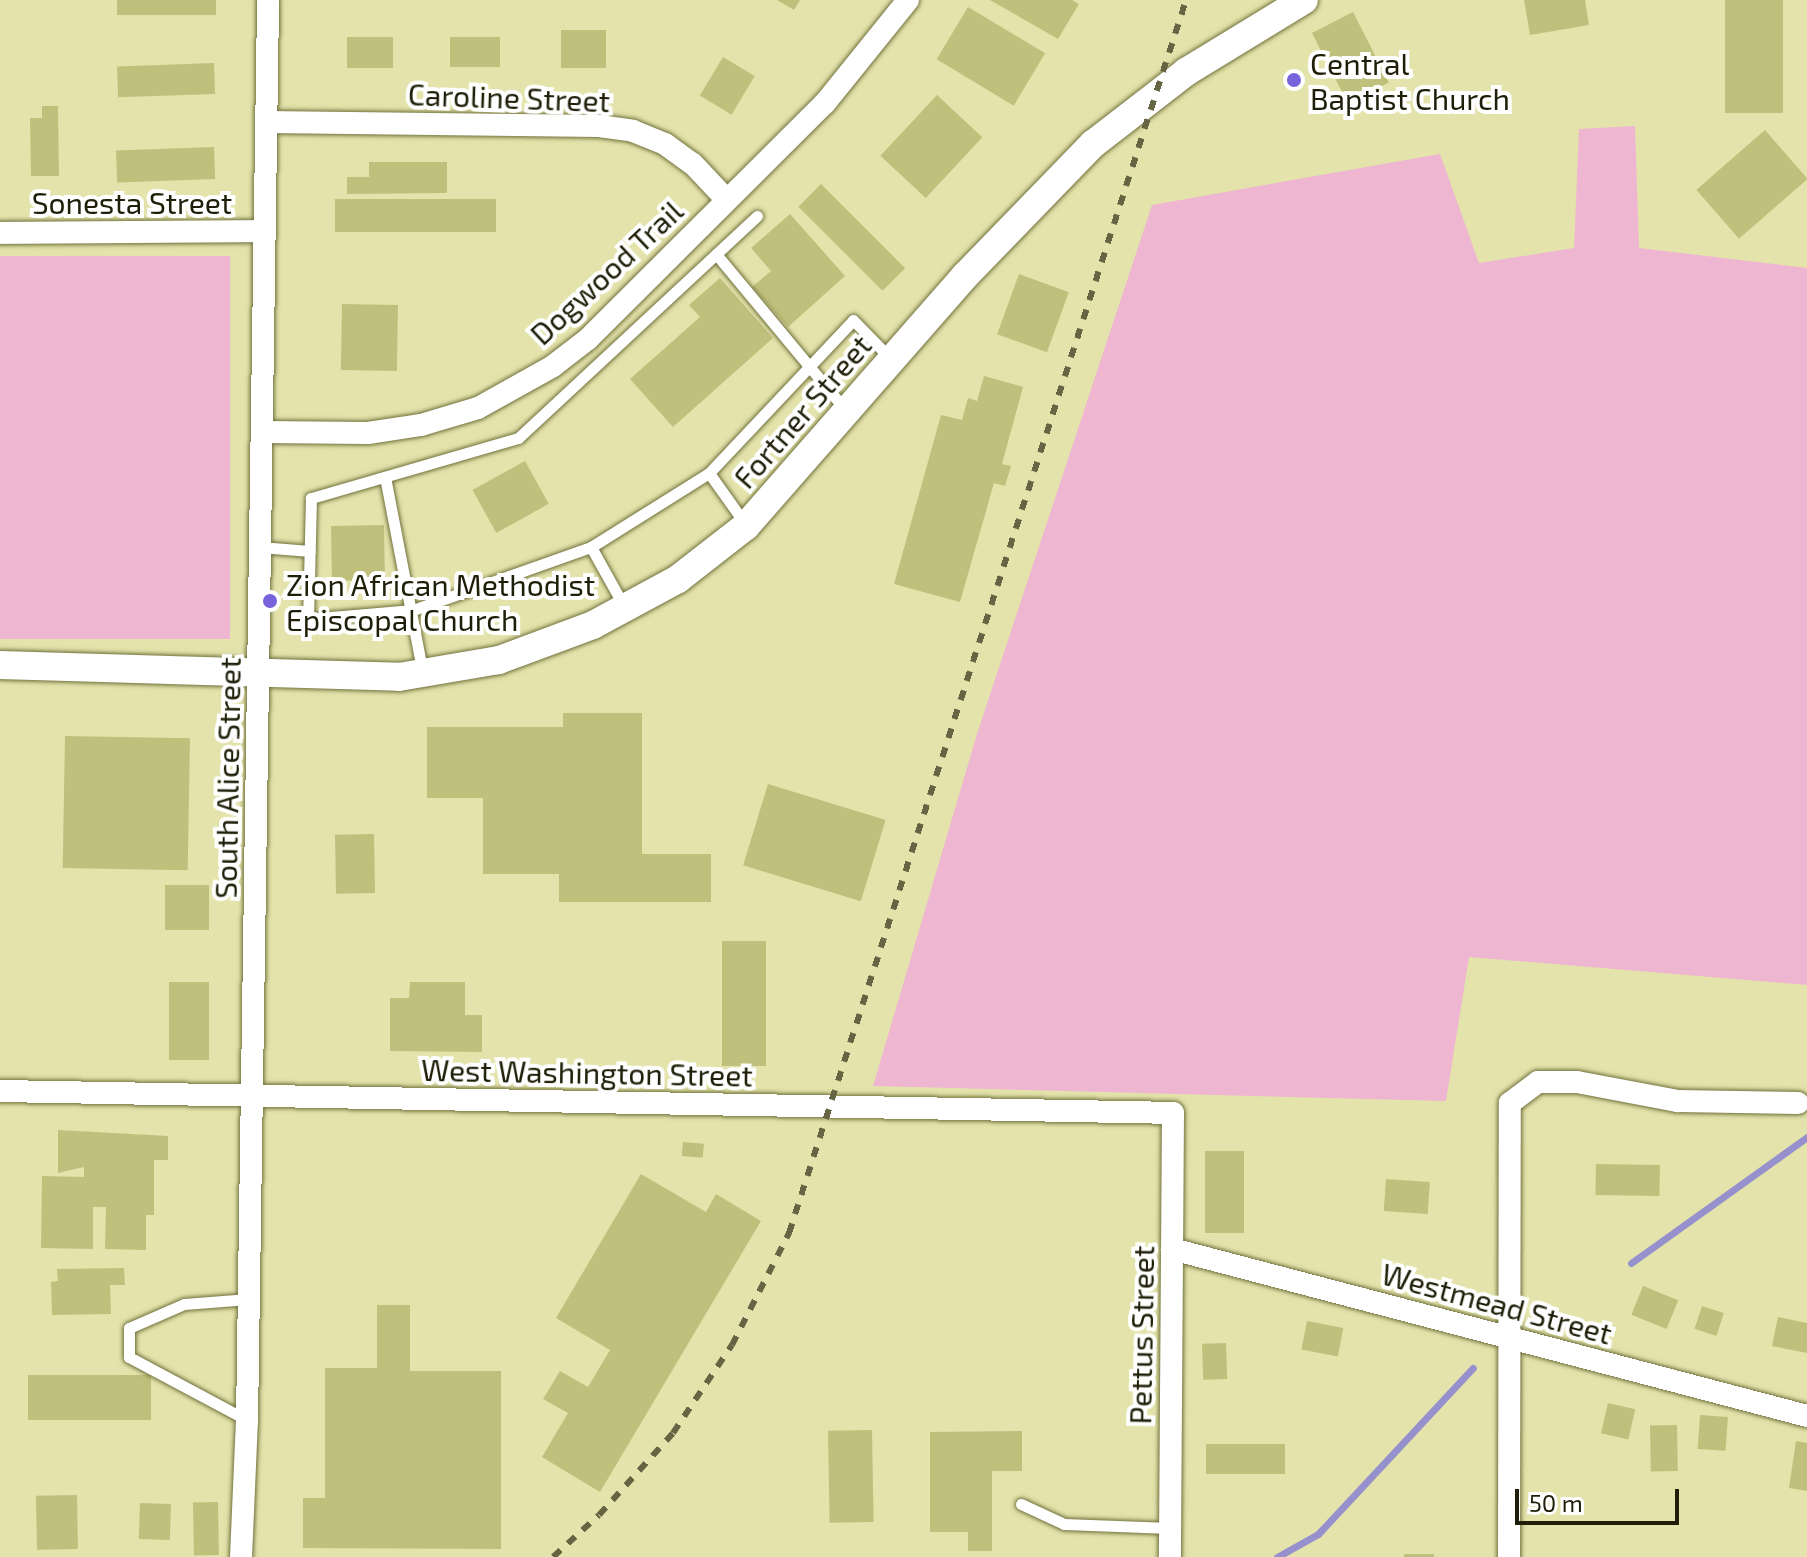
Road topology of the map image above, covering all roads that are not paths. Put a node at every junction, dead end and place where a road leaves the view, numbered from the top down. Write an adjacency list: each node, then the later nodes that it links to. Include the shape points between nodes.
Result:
1 (268, 0): 4 (street, South Alice Street)
2 (908, 0): 5 (street, Dogwood Trail, via 825,103)
3 (1304, 0): 10 (street, Fortner Street, via 1186,72 1093,144)
4 (266, 122): 5 (street, Caroline Street, via 599,126 633,131 693,164); 7 (street, South Alice Street)
5 (726, 199): 13 (street, Dogwood Trail, via 588,339 504,395 421,425 368,433)
6 (757, 216): 9 (lane)
7 (265, 231): 8 (street, Sonesta Street); 13 (street, South Alice Street)
8 (0, 233)
9 (716, 254): 11 (lane); 15 (lane, via 518,438)
10 (892, 360): 11 (lane, via 853,320); 12 (street, Fortner Street)
11 (810, 367): 12 (lane); 14 (lane)
12 (848, 412): 16 (street, Fortner Street)
13 (262, 432): 17 (street, South Alice Street)
14 (709, 473): 16 (lane); 18 (lane)
15 (385, 477): 19 (lane, via 311,498); 21 (lane)
16 (746, 526): 20 (street, Fortner Street, via 678,579)
17 (260, 547): 19 (lane); 24 (street, South Alice Street)
18 (591, 547): 20 (lane); 21 (lane)
19 (310, 551): 21 (lane, via 308,619)
20 (625, 609): 23 (street, Fortner Street, via 499,660)
21 (413, 610): 23 (lane)
22 (0, 665): 24 (street, Fortner Street)
23 (423, 674): 24 (street, Fortner Street)
24 (258, 676): 26 (street, South Alice Street)
25 (0, 1091): 26 (street, West Washington Street)
26 (252, 1095): 28 (street, West Washington Street); 30 (street, South Alice Street)
27 (1798, 1103): 31 (street, via 1678,1101 1577,1082 1538,1082 1510,1103)
28 (1173, 1113): 29 (street, Pettus Street)
29 (1172, 1249): 31 (street, Westmead Street); 35 (street, Pettus Street)
30 (249, 1299): 33 (street, South Alice Street); 33 (lane, via 184,1304 129,1328 129,1357)
31 (1510, 1338): 32 (street, Westmead Street); 38 (street)
32 (1807, 1416)
33 (247, 1421): 36 (street, South Alice Street)
34 (1021, 1504): 35 (lane, via 1064,1524)
35 (1170, 1528): 37 (street, Pettus Street)
36 (241, 1557)
37 (1170, 1557)
38 (1509, 1557)

